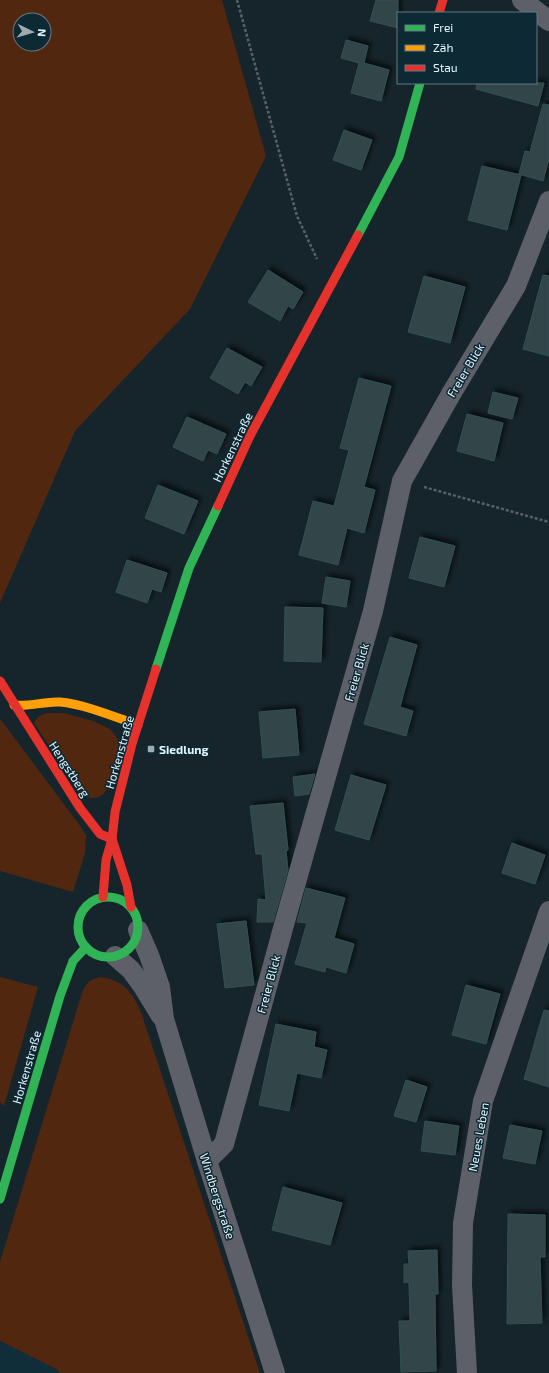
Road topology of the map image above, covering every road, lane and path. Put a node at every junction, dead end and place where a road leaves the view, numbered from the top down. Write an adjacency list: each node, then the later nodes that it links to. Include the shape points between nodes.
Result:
1 (237, 0): 8 (path, via 297,216)
2 (443, 0): 4 (street)
3 (522, 0): 5 (street)
4 (439, 12)
5 (549, 21)
6 (420, 84): 8 (street, Horkenstraße, via 399,158)
7 (549, 200): 9 (street, Freier Blick, via 516,286)
8 (331, 286): 13 (street, Horkenstraße, via 250,436 188,568)
9 (402, 481): 10 (path); 22 (street, Freier Blick, via 373,611 224,1144)
10 (549, 522)
11 (0, 681): 12 (street, Hengstberg)
12 (14, 705): 13 (street, via 60,702 81,706); 14 (street, Hengstberg, via 80,808 100,834)
13 (138, 725): 14 (street, Horkenstraße, via 115,812)
14 (112, 839): 15 (street, Horkenstraße, via 106,860); 16 (street, Horkenstraße, via 127,885)
15 (103, 898): 16 (street, via 120,900); 19 (street, via 93,901 86,907 79,920 80,937)
16 (131, 907): 18 (street, via 138,921)
17 (549, 911): 25 (street, Neues Leben, via 483,1101 463,1224 462,1285)
18 (138, 930): 20 (street, via 131,946); 21 (street, Windbergstraße, via 160,987)
19 (86, 947): 20 (street, via 99,955); 23 (street, Horkenstraße, via 73,961 60,996)
20 (115, 956): 21 (street, Windbergstraße, via 131,970)
21 (164, 1019): 22 (street, Windbergstraße)
22 (207, 1161): 24 (street, Windbergstraße)
23 (0, 1199)
24 (275, 1373)
25 (467, 1373)

